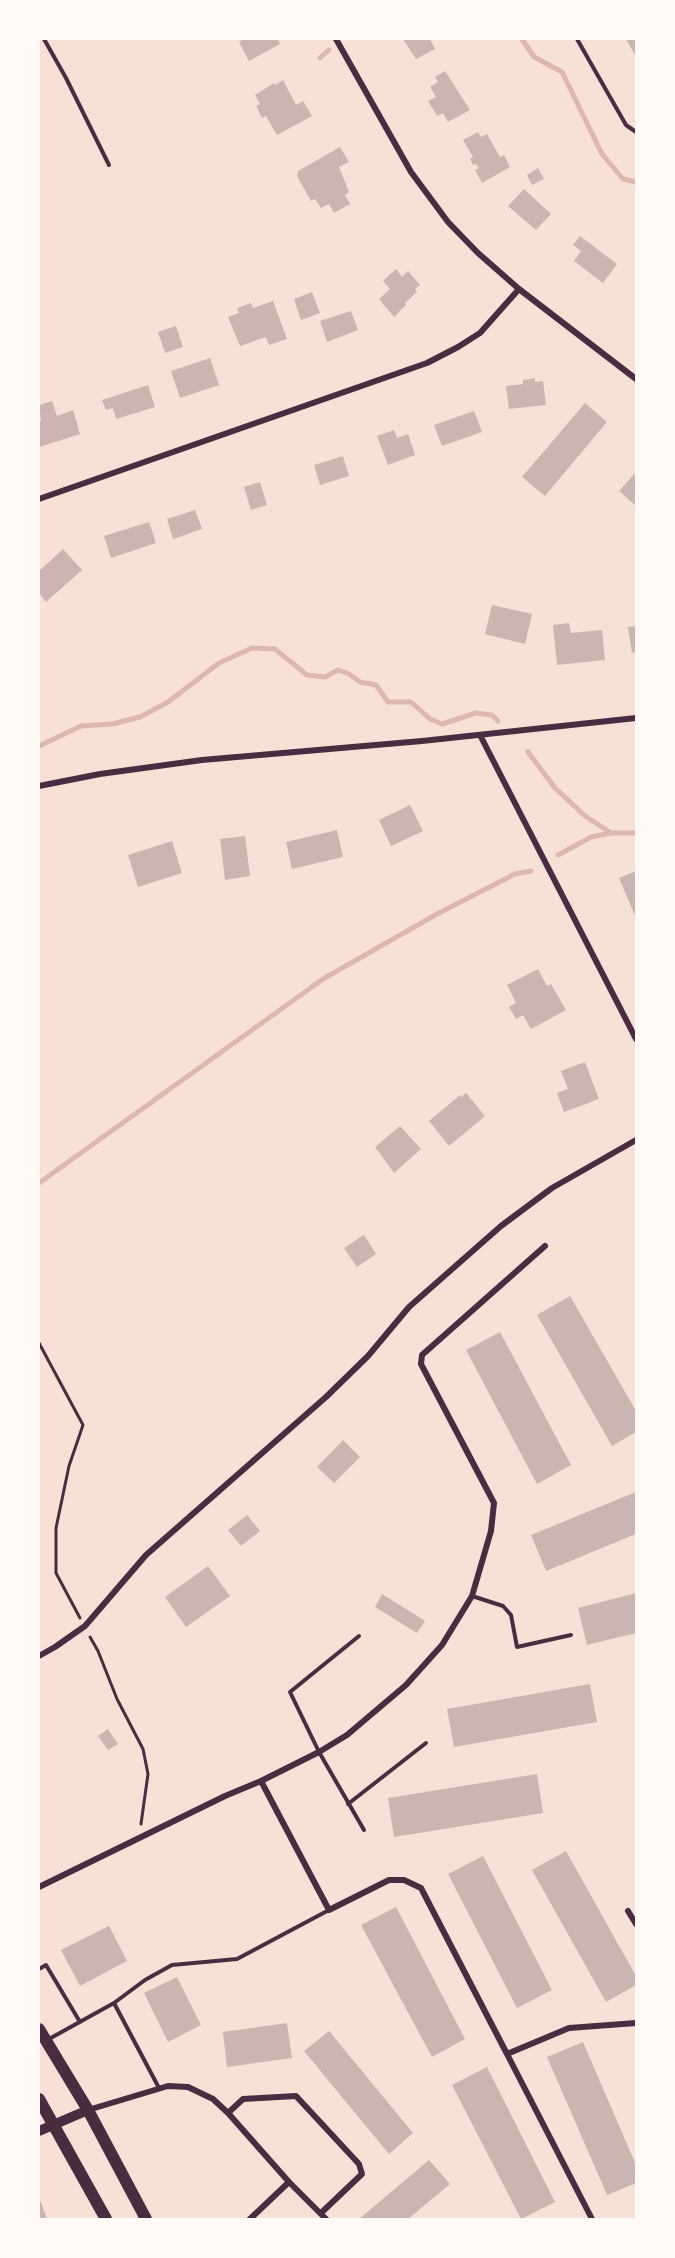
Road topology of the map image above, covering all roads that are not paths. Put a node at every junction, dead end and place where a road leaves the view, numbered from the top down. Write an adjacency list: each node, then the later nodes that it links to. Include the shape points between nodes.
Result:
1 (44, 39): 5 (lane)
2 (336, 39): 6 (street, via 435,207 461,237)
3 (577, 39): 4 (lane, via 626,125)
4 (636, 132)
5 (109, 165)
6 (519, 289): 7 (street); 8 (street, via 480,333 427,363)
7 (636, 379)
8 (39, 500)
9 (636, 718): 10 (street)
10 (480, 735): 11 (street, via 202,760); 12 (street)
11 (39, 786)
12 (636, 1039)
13 (636, 1140): 18 (street, via 552,1188 493,1233 409,1307 368,1356 326,1397 146,1555 85,1626)
14 (544, 1246): 15 (street, via 422,1354 421,1364 494,1503 491,1531)
15 (472, 1596): 16 (lane, via 502,1606 511,1615 517,1647); 20 (street, via 442,1645 406,1685 347,1735)
16 (571, 1635)
17 (358, 1636): 20 (lane, via 290,1692)
18 (39, 1656)
19 (426, 1743): 22 (lane)
20 (319, 1752): 21 (street); 22 (lane)
21 (261, 1781): 24 (street); 25 (street)
22 (348, 1804): 23 (lane)
23 (364, 1830)
24 (39, 1887)
25 (329, 1910): 29 (lane, via 237,1959 172,1965); 34 (street, via 389,1880 404,1880 421,1888)
26 (628, 1911): 27 (street)
27 (636, 1924)
28 (39, 1969): 30 (lane, via 46,1965)
29 (114, 2003): 30 (lane); 35 (lane)
30 (80, 2022): 33 (lane)
31 (636, 2023): 34 (street, via 569,2028)
32 (39, 2029): 33 (main road)
33 (46, 2041): 37 (main road)
34 (507, 2054): 47 (street)
35 (159, 2088): 37 (street); 38 (street, via 188,2087 213,2099)
36 (39, 2099): 39 (main road)
37 (88, 2110): 39 (street); 44 (main road)
38 (228, 2113): 41 (street); 42 (street, via 243,2099 296,2096 359,2164 362,2174)
39 (54, 2124): 40 (street); 43 (main road)
40 (39, 2131)
41 (289, 2182): 42 (street); 45 (street)
42 (321, 2213): 46 (street)
43 (106, 2219)
44 (146, 2219)
45 (250, 2219)
46 (326, 2219)
47 (592, 2219)

